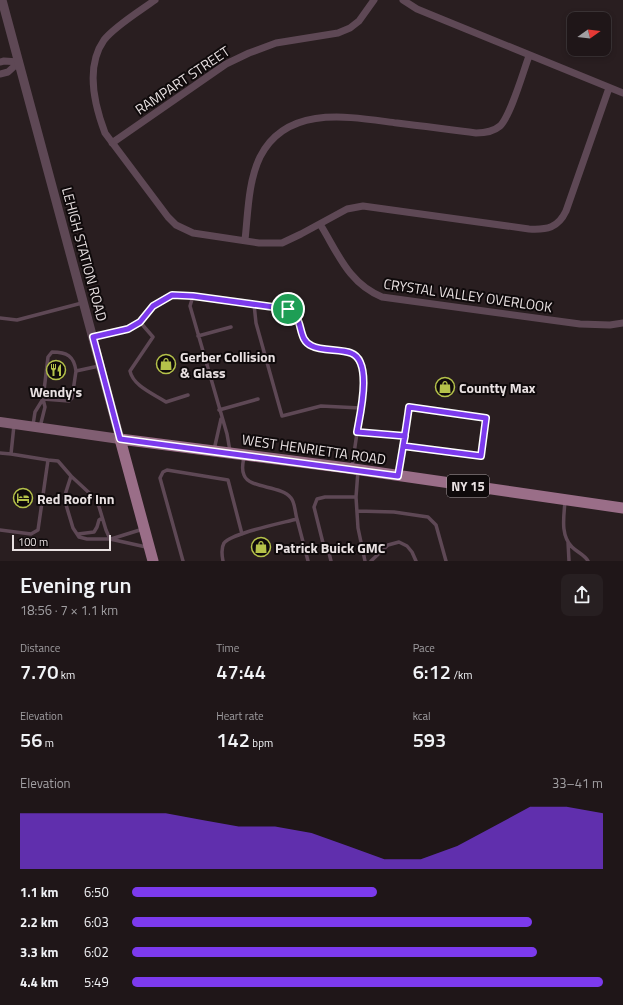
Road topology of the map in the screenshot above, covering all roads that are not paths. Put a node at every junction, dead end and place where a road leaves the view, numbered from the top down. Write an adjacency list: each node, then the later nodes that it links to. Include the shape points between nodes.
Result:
1 (2, 0): 7 (street, LEHIGH STATION ROAD)
2 (155, 0): 11 (street, via 104,40 94,65 92,78 100,120)
3 (374, 0): 11 (street, RAMPART STREET, via 359,21 350,28 338,33 276,44 226,64)
4 (403, 0): 5 (street, via 417,9)
5 (529, 56): 9 (street); 13 (street, via 504,120 497,128 488,132 476,133 343,116 311,119 286,128 267,146 256,167)
6 (0, 62): 7 (street)
7 (19, 62): 8 (street, via 8,72); 15 (street, LEHIGH STATION ROAD)
8 (0, 74)
9 (609, 88): 10 (street); 12 (street, via 566,211 556,224 543,229 528,229 363,206 347,209)
10 (623, 93)
11 (112, 143): 13 (street, via 176,225 193,233)
12 (320, 224): 13 (street, via 282,242 259,243); 19 (street, CRYSTAL VALLEY OVERLOOK, via 355,280 382,297 580,324)
13 (245, 240)
14 (193, 296): 16 (lane); 18 (lane, via 172,295 165,298 153,306); 21 (lane, via 190,306)
15 (83, 303): 17 (lane, via 17,320); 22 (street, LEHIGH STATION ROAD)
16 (254, 304): 28 (lane, via 288,309 299,323 306,342 312,347 352,353 358,358 364,370); 28 (lane, via 256,323 282,416 322,406)
17 (0, 318)
18 (140, 322): 22 (lane, via 128,329); 25 (lane, via 154,337 130,371 131,376 166,402)
19 (623, 323)
20 (231, 328): 21 (lane)
21 (198, 336): 29 (lane)
22 (93, 337): 23 (street, LEHIGH STATION ROAD)
23 (100, 366): 24 (lane); 36 (street, LEHIGH STATION ROAD)
24 (76, 371): 26 (lane, via 72,398 69,401); 26 (lane, via 75,363 70,356 55,352 50,354)
25 (188, 395)
26 (43, 399): 33 (lane, via 45,407); 33 (lane, via 35,412)
27 (258, 399): 29 (lane)
28 (360, 408): 34 (lane)
29 (219, 410): 30 (lane)
30 (221, 418): 38 (lane); 40 (lane)
31 (0, 422): 32 (main road, WEST HENRIETTA ROAD / NY 15)
32 (14, 424): 33 (main road, WEST HENRIETTA ROAD / NY 15); 41 (lane)
33 (36, 427): 36 (main road, WEST HENRIETTA ROAD / NY 15)
34 (357, 432): 35 (lane); 44 (lane)
35 (405, 436): 37 (lane); 37 (lane, via 409,407 486,418 481,456)
36 (120, 439): 38 (main road, WEST HENRIETTA ROAD / NY 15); 53 (main road, LEHIGH STATION ROAD)
37 (403, 446): 46 (lane)
38 (214, 451): 40 (main road, WEST HENRIETTA ROAD / NY 15)
39 (0, 453): 41 (lane)
40 (231, 453): 42 (main road, WEST HENRIETTA ROAD / NY 15)
41 (11, 454): 43 (lane)
42 (244, 455): 44 (main road, WEST HENRIETTA ROAD / NY 15); 52 (lane, via 242,468 246,478 251,483 282,492 292,498)
43 (48, 460): 45 (lane, via 58,461); 54 (lane, via 38,530 31,534)
44 (355, 469): 46 (main road, WEST HENRIETTA ROAD / NY 15); 47 (lane)
45 (70, 476): 51 (lane, via 97,500); 55 (lane, via 64,498 73,528)
46 (398, 476): 48 (main road, WEST HENRIETTA ROAD / NY 15)
47 (356, 497): 50 (lane); 64 (lane, via 317,499 314,507)
48 (565, 500): 49 (main road, WEST HENRIETTA ROAD / NY 15); 58 (lane, via 564,529)
49 (623, 508)
50 (357, 511): 65 (lane); 68 (lane, via 394,512 428,517 436,525)
51 (102, 518): 55 (lane, via 94,532); 57 (lane)
52 (297, 519): 56 (lane); 63 (lane)
53 (144, 528): 57 (lane); 59 (main road, LEHIGH STATION ROAD)
54 (0, 530)
55 (78, 534): 57 (lane, via 79,537 87,539)
56 (242, 534): 61 (lane, via 228,480 167,470 160,478); 62 (lane, via 232,536 224,544 221,554)
57 (110, 539): 59 (lane)
58 (568, 542): 69 (lane); 70 (lane)
59 (149, 547): 60 (main road, LEHIGH STATION ROAD)
60 (153, 561)
61 (183, 561)
62 (223, 561)
63 (308, 561)
64 (331, 561)
65 (365, 561)
66 (371, 561): 67 (lane, via 388,545 399,542 407,546)
67 (416, 561)
68 (446, 561)
69 (569, 561)
70 (588, 561)

